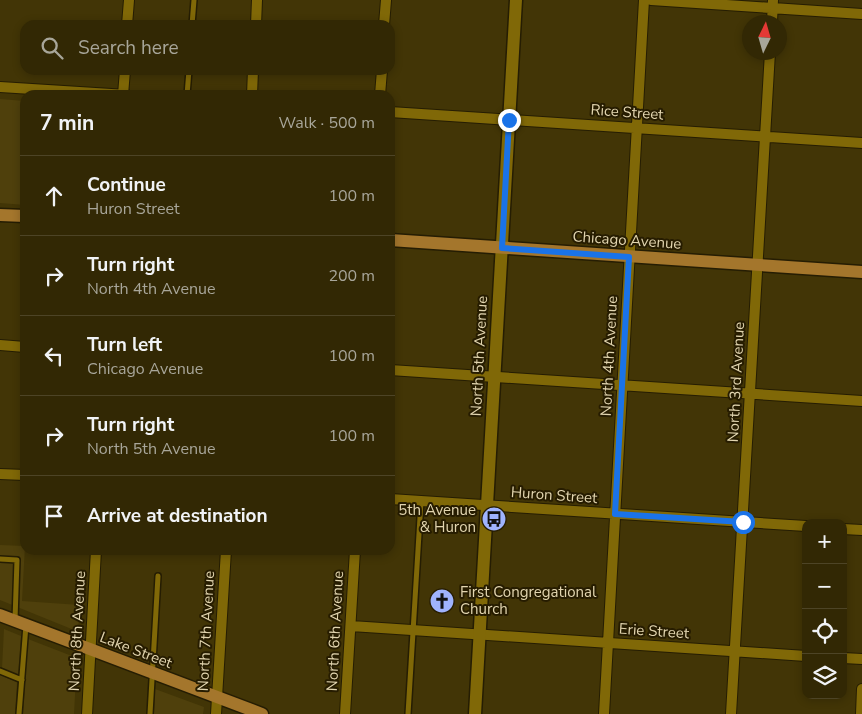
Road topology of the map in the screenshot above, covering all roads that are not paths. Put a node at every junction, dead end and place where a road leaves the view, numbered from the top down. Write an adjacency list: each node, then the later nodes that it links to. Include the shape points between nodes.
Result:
1 (129, 0): 10 (street)
2 (194, 0): 11 (lane)
3 (257, 0): 12 (street)
4 (386, 0): 13 (street)
5 (516, 0): 26 (street, North 5th Avenue)
6 (644, 0): 27 (street, North 4th Avenue)
7 (651, 0): 8 (street)
8 (773, 4): 9 (street)
9 (862, 14)
10 (127, 20)
11 (192, 20)
12 (256, 20)
13 (384, 20)
14 (770, 60): 28 (street, North 3rd Avenue)
15 (125, 75): 21 (street)
16 (189, 75): 22 (lane)
17 (253, 75): 23 (street)
18 (382, 75): 24 (street)
19 (0, 87): 20 (street)
20 (46, 90)
21 (123, 90)
22 (187, 90)
23 (252, 90)
24 (380, 90)
25 (395, 112): 26 (street, Rice Street)
26 (509, 120): 27 (street, Rice Street); 33 (street, North 5th Avenue)
27 (637, 128): 28 (street, Rice Street); 34 (street, North 4th Avenue)
28 (765, 136): 29 (street, Rice Street); 35 (street, North 3rd Avenue)
29 (862, 143)
30 (0, 215): 31 (main road)
31 (20, 216)
32 (395, 240): 33 (main road, Chicago Avenue)
33 (502, 248): 34 (main road, Chicago Avenue); 40 (street, North 5th Avenue)
34 (629, 257): 35 (main road, Chicago Avenue); 41 (street, North 4th Avenue)
35 (758, 264): 36 (main road, Chicago Avenue); 42 (street, North 3rd Avenue)
36 (862, 272)
37 (0, 345): 38 (street)
38 (20, 347)
39 (395, 370): 40 (street)
40 (494, 377): 41 (street); 48 (street, North 5th Avenue)
41 (622, 386): 42 (street); 49 (street, North 4th Avenue)
42 (750, 394): 43 (street); 50 (street, North 3rd Avenue)
43 (862, 401)
44 (0, 474): 45 (street)
45 (20, 475)
46 (395, 499): 47 (street, Huron Street)
47 (421, 501): 48 (street, Huron Street); 62 (lane)
48 (487, 506): 49 (street, Huron Street); 63 (street, North 5th Avenue)
49 (615, 514): 50 (street, Huron Street); 64 (street, North 4th Avenue)
50 (743, 522): 51 (street, Huron Street); 66 (street, North 3rd Avenue)
51 (802, 526)
52 (847, 529): 53 (street)
53 (862, 530)
54 (96, 555): 65 (street, North 8th Avenue)
55 (226, 555): 74 (street, North 7th Avenue)
56 (355, 555): 61 (street, North 6th Avenue)
57 (0, 559): 60 (lane, via 17,560)
58 (158, 576): 71 (lane)
59 (0, 615): 60 (main road, Lake Street)
60 (20, 623): 65 (main road, Lake Street); 72 (lane)
61 (350, 626): 62 (street, Erie Street); 80 (street, North 6th Avenue)
62 (413, 630): 63 (street, Erie Street); 81 (lane)
63 (479, 634): 64 (street, Erie Street); 82 (street, North 5th Avenue)
64 (608, 643): 66 (street, Erie Street); 83 (street, North 4th Avenue)
65 (91, 650): 71 (main road, Lake Street); 76 (street, North 8th Avenue)
66 (735, 651): 67 (street, Erie Street); 84 (street, North 3rd Avenue)
67 (802, 656)
68 (847, 658): 69 (street)
69 (862, 659)
70 (0, 671): 72 (lane)
71 (153, 673): 74 (main road, Lake Street); 77 (lane)
72 (22, 680): 75 (lane)
73 (862, 689): 85 (street)
74 (217, 697): 78 (street, North 7th Avenue); 79 (main road, Lake Street)
75 (19, 714)
76 (87, 714)
77 (150, 714)
78 (216, 714)
79 (262, 714)
80 (345, 714)
81 (408, 714)
82 (475, 714)
83 (604, 714)
84 (731, 714)
85 (861, 714)

